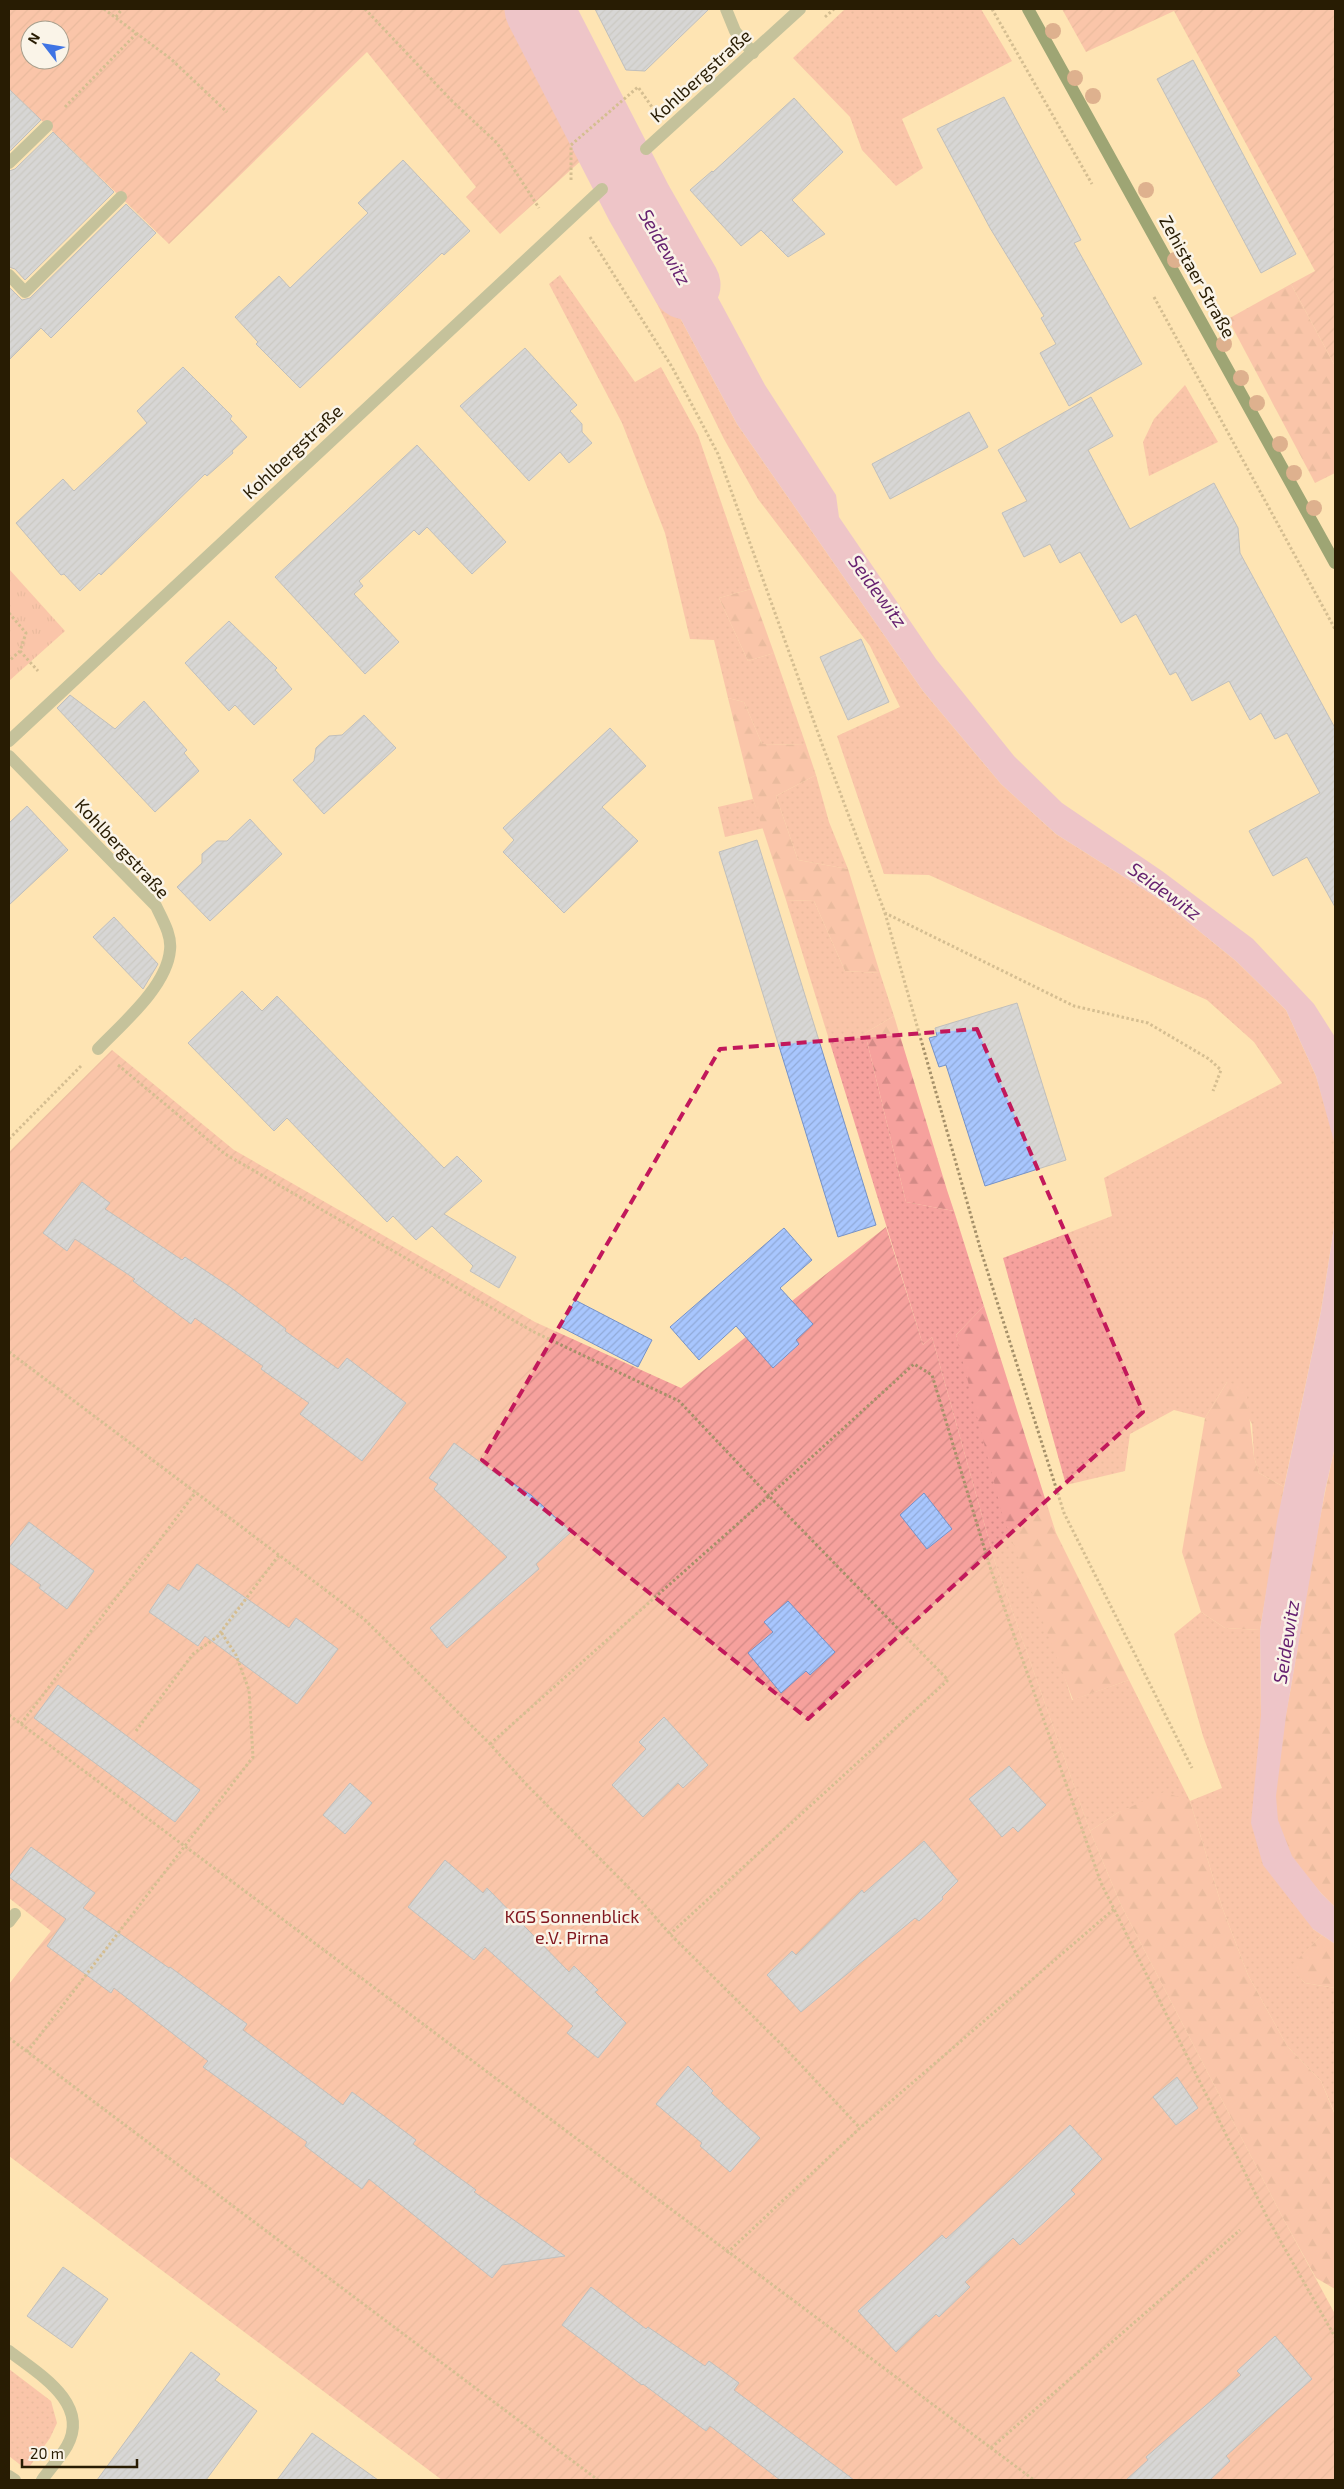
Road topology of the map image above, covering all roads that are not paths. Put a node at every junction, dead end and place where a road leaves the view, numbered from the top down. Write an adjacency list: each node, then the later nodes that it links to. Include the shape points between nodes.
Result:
1 (726, 9): 4 (street, via 735,31)
2 (800, 9): 4 (street, Kohlbergstraße)
3 (1028, 9): 11 (main road, Zehistaer Straße)
4 (753, 53): 6 (street, Kohlbergstraße)
5 (47, 126): 7 (street)
6 (646, 149)
7 (9, 162)
8 (602, 188): 12 (street, Kohlbergstraße)
9 (121, 197): 10 (street, via 25,292)
10 (9, 275)
11 (1335, 563)
12 (9, 741)
13 (9, 756): 14 (street, Kohlbergstraße, via 156,906 167,929 170,950 158,986)
14 (98, 1048)
15 (9, 2351): 18 (street, via 57,2389 70,2406 74,2424 68,2445)
16 (9, 2476): 17 (street)
17 (15, 2480)
18 (42, 2480)

